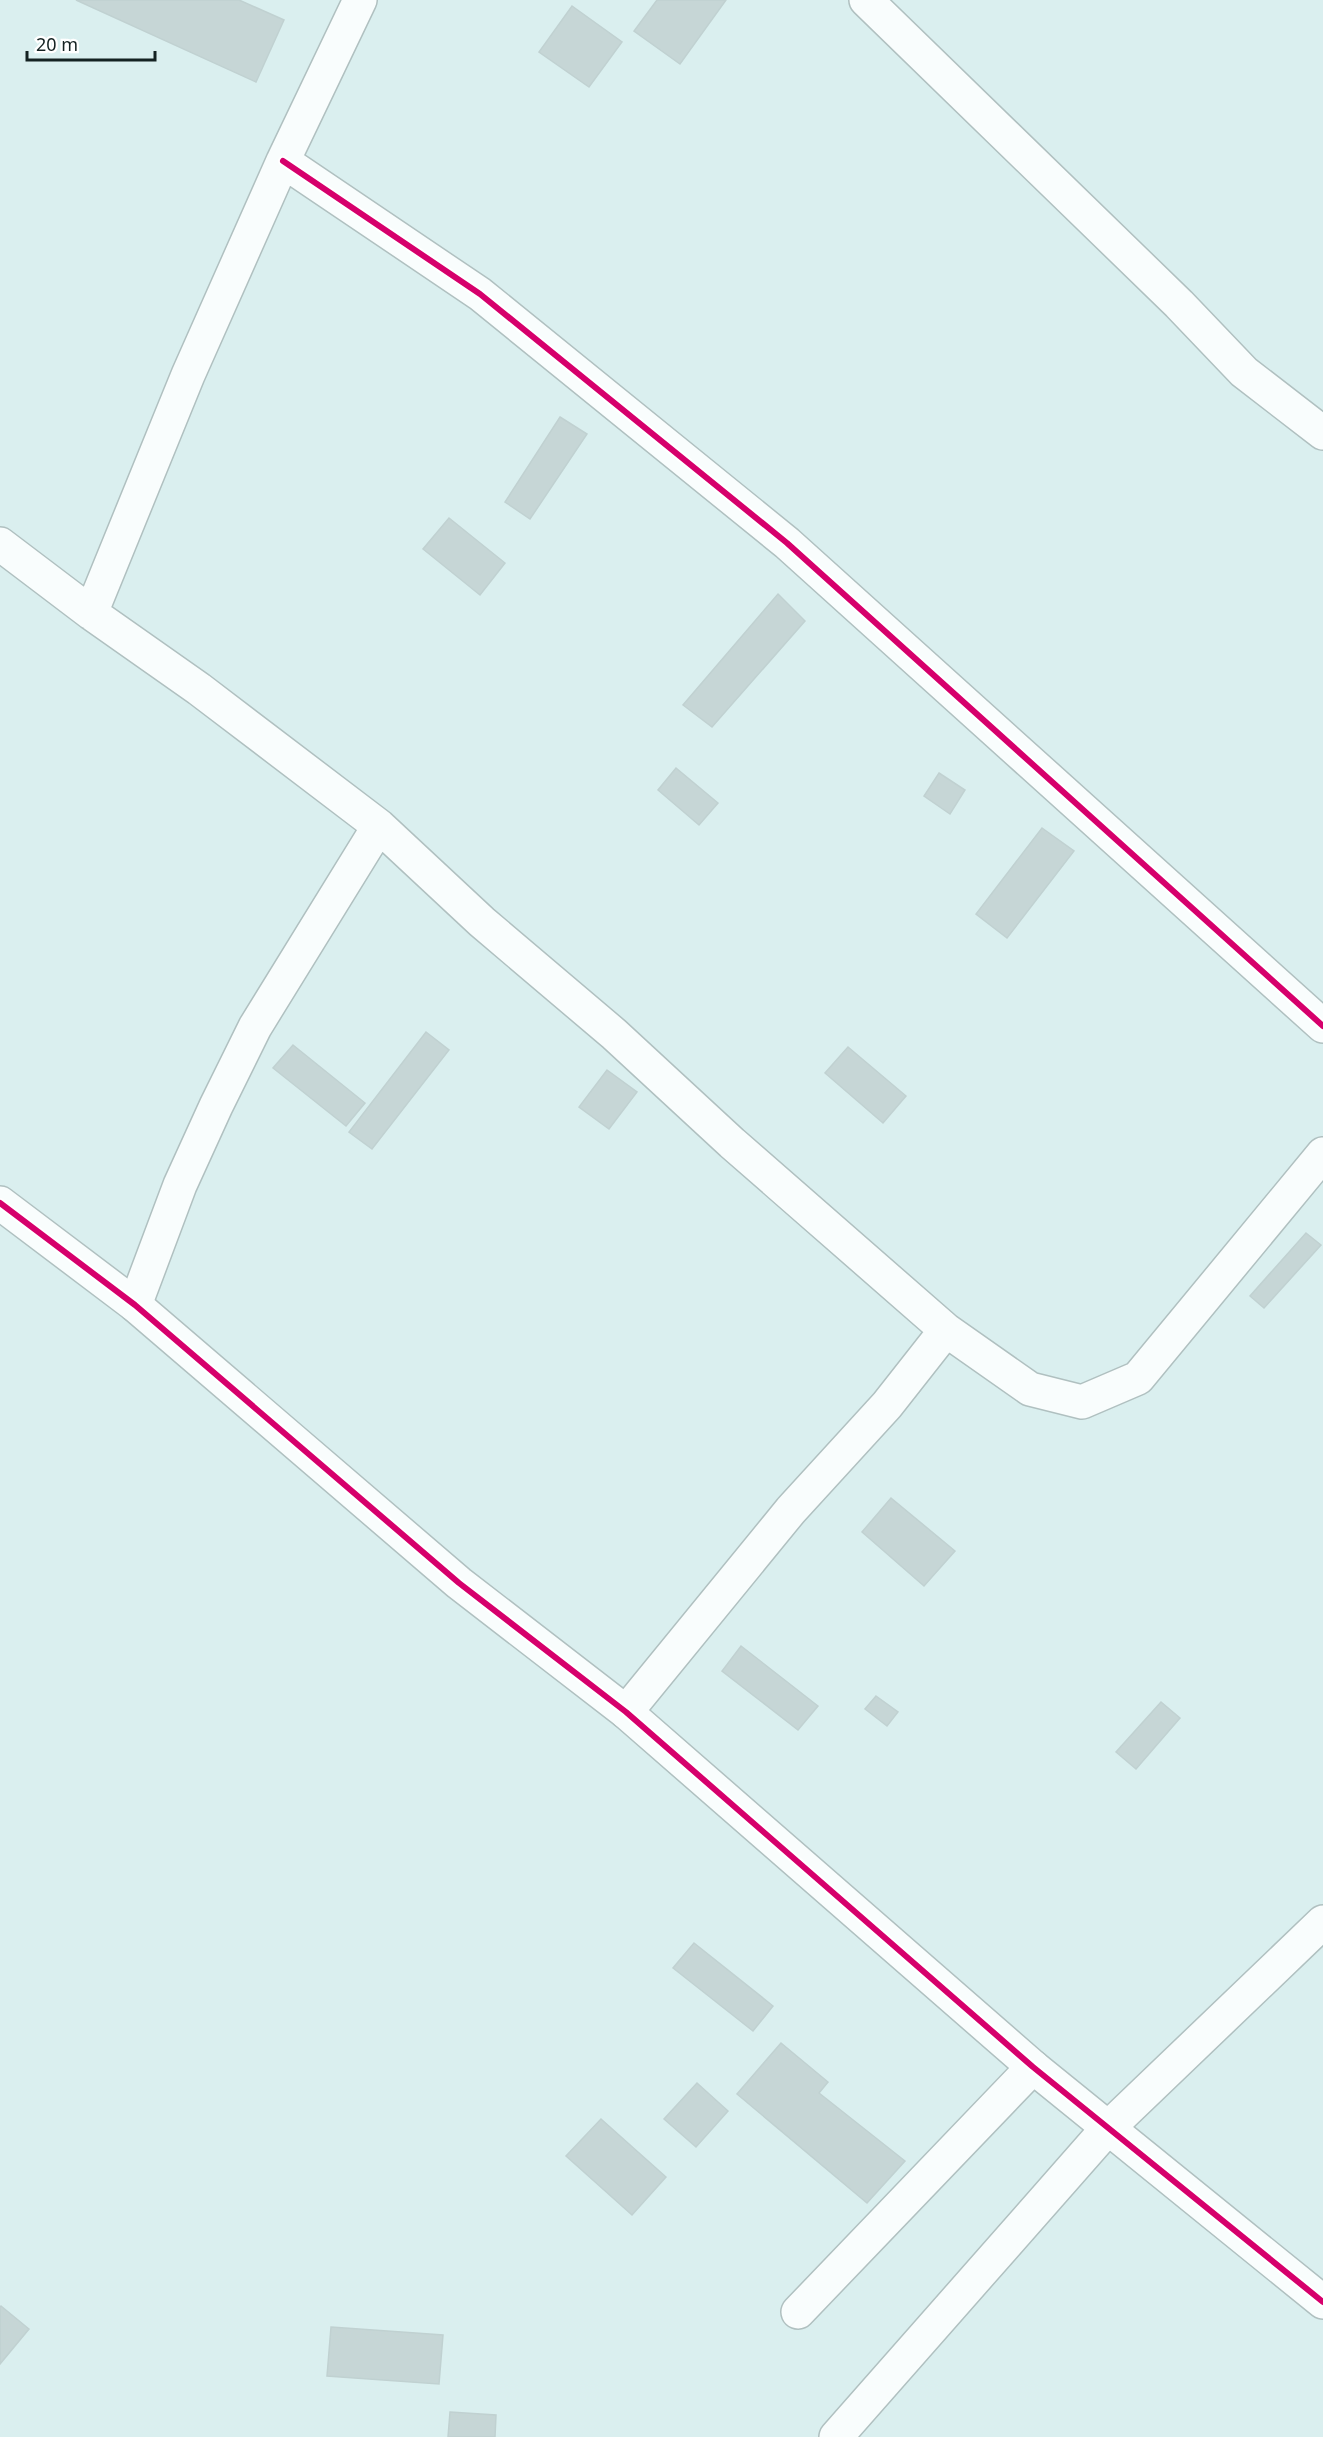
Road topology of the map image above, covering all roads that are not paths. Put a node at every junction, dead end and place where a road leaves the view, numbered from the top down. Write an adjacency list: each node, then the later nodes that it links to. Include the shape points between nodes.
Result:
1 (360, 0): 3 (street)
2 (866, 0): 4 (street, via 1244,372)
3 (283, 161): 6 (street, via 188,375); 8 (street, via 480,294 787,543)
4 (1323, 433)
5 (0, 544): 6 (street)
6 (91, 613): 7 (street)
7 (379, 826): 11 (street, via 255,1027 180,1185); 12 (street, via 482,922 614,1034)
8 (1323, 1026)
9 (1323, 1154): 12 (street, via 1138,1378 1082,1402 1071,1400 1030,1389)
10 (0, 1203): 11 (street)
11 (135, 1305): 13 (street, via 459,1583)
12 (946, 1330): 13 (street, via 888,1405 791,1510)
13 (626, 1712): 15 (street)
14 (1323, 1922): 16 (street)
15 (1033, 2067): 16 (street); 18 (street)
16 (1107, 2129): 17 (street); 19 (street)
17 (1323, 2302)
18 (798, 2312)
19 (836, 2437)

